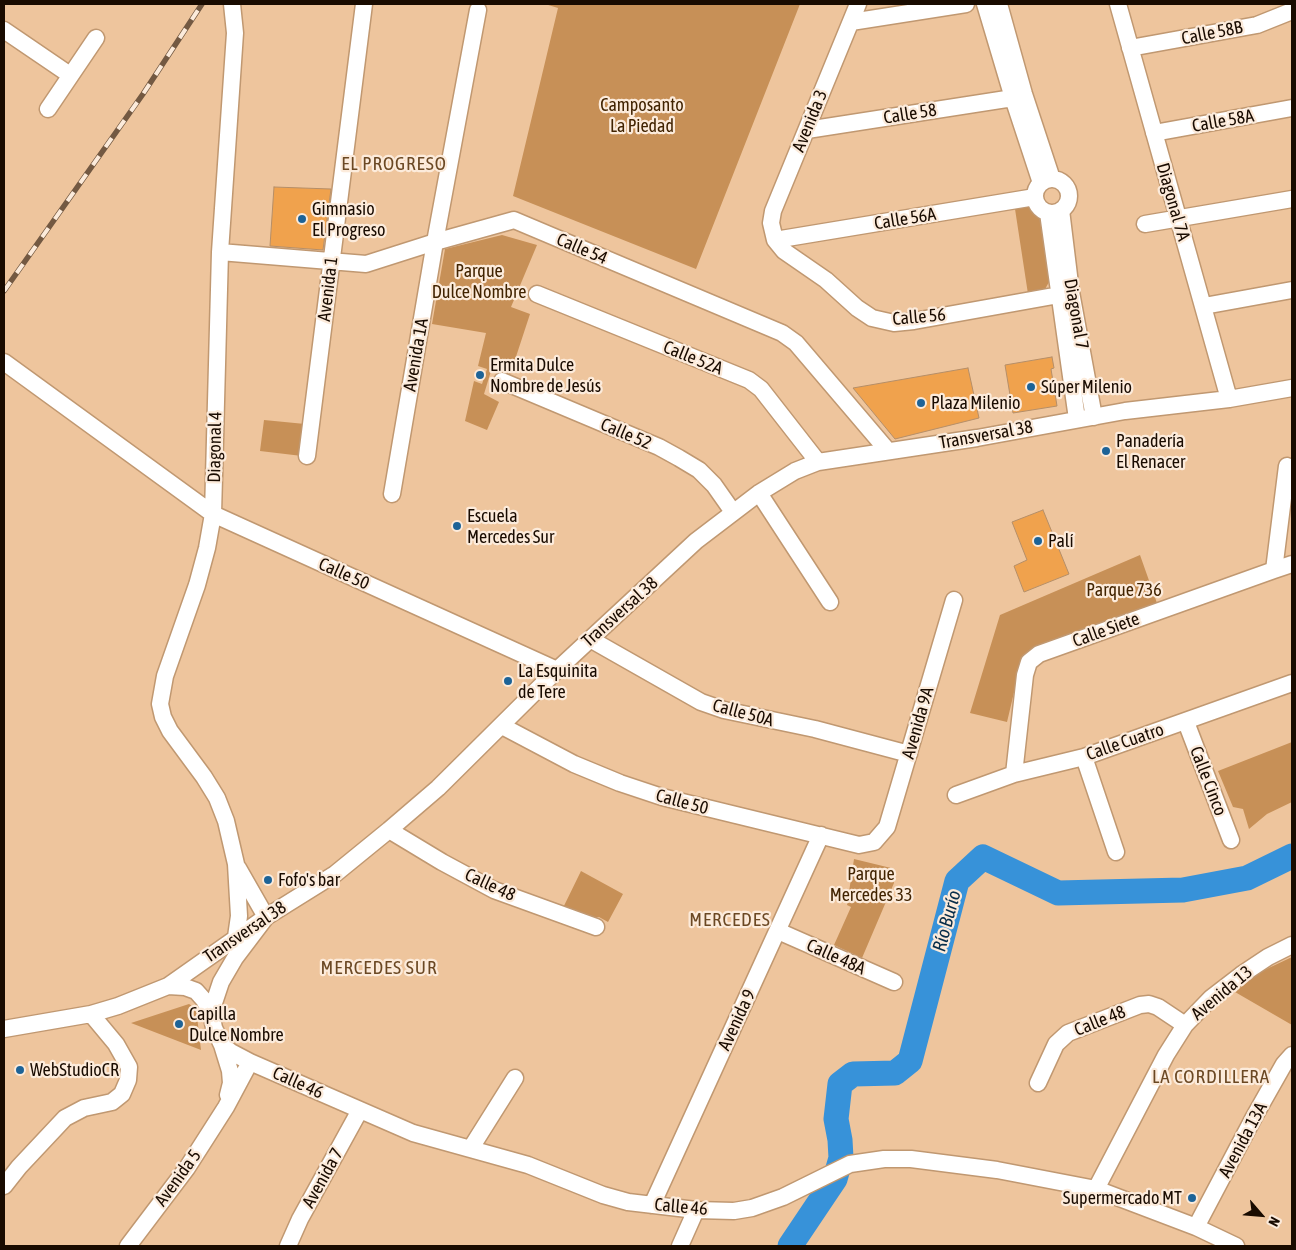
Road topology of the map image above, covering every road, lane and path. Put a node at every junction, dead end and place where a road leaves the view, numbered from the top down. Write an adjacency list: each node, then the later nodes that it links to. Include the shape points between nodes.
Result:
1 (232, 4): 28 (street, Diagonal 4, via 235,33)
2 (364, 4): 29 (street, Avenida 1)
3 (858, 4): 11 (street, Avenida 3)
4 (966, 4): 11 (street)
5 (985, 4): 16 (street, Diagonal 7)
6 (999, 4): 16 (street, Diagonal 7)
7 (1118, 4): 14 (street, Diagonal 7A)
8 (1290, 4): 9 (street)
9 (1292, 9): 14 (street, Calle 58B, via 1257,25)
10 (478, 10): 27 (street, Avenida 1A)
11 (851, 22): 19 (street, Avenida 3)
12 (4, 30): 15 (street)
13 (96, 38): 15 (street)
14 (1130, 48): 20 (street, Diagonal 7A)
15 (70, 75): 18 (street)
16 (1019, 96): 19 (street, Calle 58); 21 (street, Diagonal 7)
17 (1292, 108): 20 (street, Calle 58A)
18 (48, 109)
19 (807, 130): 26 (street, Avenida 3, via 773,211 771,223)
20 (1154, 133): 24 (street, Diagonal 7A)
21 (1042, 187): 23 (street, Diagonal 7, via 1040,209); 23 (street, Diagonal 7, via 1061,182 1067,189 1067,203); 26 (street, Calle 56A)
22 (1292, 198): 24 (street)
23 (1054, 212): 32 (street, Diagonal 7); 38 (street, Diagonal 7)
24 (1177, 218): 25 (street); 33 (street, Diagonal 7A)
25 (1145, 224)
26 (776, 240): 32 (street, Calle 56, via 784,251 826,280 857,308 872,318 894,323)
27 (435, 242): 29 (street, Calle 54, via 366,264); 40 (street, Calle 54, via 514,220 782,333 796,343); 45 (street, Avenida 1A)
28 (220, 252): 29 (street, Calle 54); 47 (street, Diagonal 4)
29 (332, 260): 41 (street, Avenida 1)
30 (1292, 290): 33 (street)
31 (537, 294): 42 (street, Calle 52A, via 749,380 760,389)
32 (1059, 295): 39 (street, Diagonal 7)
33 (1204, 306): 37 (street, Diagonal 7A)
34 (4, 362): 47 (street, Calle 50)
35 (502, 381): 46 (street, Calle 52, via 679,458 699,470)
36 (1292, 388): 37 (street, Transversal 38)
37 (1229, 399): 38 (street, Transversal 38)
38 (1094, 417): 39 (street, Transversal 38)
39 (1077, 419): 40 (street, Transversal 38)
40 (888, 451): 42 (street, Transversal 38)
41 (307, 456)
42 (818, 462): 44 (street, Transversal 38, via 795,471)
43 (1287, 466): 49 (street)
44 (759, 493): 46 (street, Transversal 38); 51 (street)
45 (392, 494)
46 (733, 512): 52 (street, Transversal 38, via 696,541)
47 (213, 514): 53 (street, Calle 50); 66 (street, Diagonal 4, via 208,548 165,676 160,704 170,731 217,798)
48 (1292, 564): 49 (street, Calle Siete)
49 (1274, 570): 59 (street, Calle Siete, via 1039,654 1029,662 1025,675)
50 (954, 600): 57 (street, Avenida 9A)
51 (830, 602)
52 (590, 638): 53 (street, Transversal 38); 57 (street, Calle 50A, via 702,702 724,710 815,729)
53 (557, 670): 56 (street, Transversal 38)
54 (1292, 682): 55 (street, Calle Cuatro)
55 (1186, 722): 58 (street, Calle Cuatro); 63 (street, Calle Cinco)
56 (502, 726): 61 (street, Transversal 38); 62 (street, Calle 50, via 574,764 662,798)
57 (909, 754): 64 (street, Avenida 9A, via 887,826)
58 (1084, 757): 59 (street, Calle Cuatro); 65 (street)
59 (1014, 774): 60 (street, Calle Cuatro)
60 (956, 795)
61 (389, 830): 67 (street, Transversal 38, via 335,874); 68 (street, Calle 48, via 494,890)
62 (821, 835): 64 (street, Calle 50, via 859,845); 69 (street, Avenida 9)
63 (1231, 840)
64 (874, 842)
65 (1116, 852)
66 (236, 864): 67 (street, Diagonal 4); 70 (street, Diagonal 4, via 239,916)
67 (266, 917): 70 (street, Transversal 38); 74 (street, via 235,958 222,982)
68 (596, 927)
69 (778, 931): 72 (street, Calle 48A); 88 (street, Avenida 9)
70 (236, 938): 73 (street, Transversal 38)
71 (1292, 945): 76 (street, Avenida 13, via 1241,975)
72 (894, 982)
73 (168, 986): 74 (street, via 196,991); 75 (street, Transversal 38)
74 (212, 1012): 78 (street)
75 (91, 1014): 77 (street, Transversal 38); 86 (street, via 116,1044 129,1067 122,1094 112,1102 84,1108 65,1118)
76 (1185, 1024): 82 (street, Calle 48, via 1149,1004 1068,1033 1056,1044); 87 (street, Avenida 13)
77 (4, 1029)
78 (222, 1046): 80 (street, Calle 46); 83 (street, Avenida 5, via 231,1083)
79 (1292, 1055): 90 (street, Avenida 13A, via 1254,1117)
80 (250, 1062): 83 (street, Avenida 5); 84 (street, Calle 46)
81 (515, 1078): 85 (street)
82 (1038, 1083)
83 (226, 1107): 91 (street, Avenida 5, via 187,1168)
84 (360, 1110): 85 (street, Calle 46, via 412,1133); 92 (street, Avenida 7)
85 (471, 1148): 88 (street, Calle 46, via 528,1165 603,1195)
86 (4, 1186)
87 (1096, 1189): 89 (street, Calle 46, via 997,1170 884,1158 850,1164 752,1208); 90 (street, Calle 46)
88 (652, 1205): 89 (street, Calle 46)
89 (696, 1210): 93 (street)
90 (1196, 1227): 94 (street, Calle 46)
91 (128, 1246)
92 (288, 1246)
93 (680, 1246)
94 (1236, 1246)

